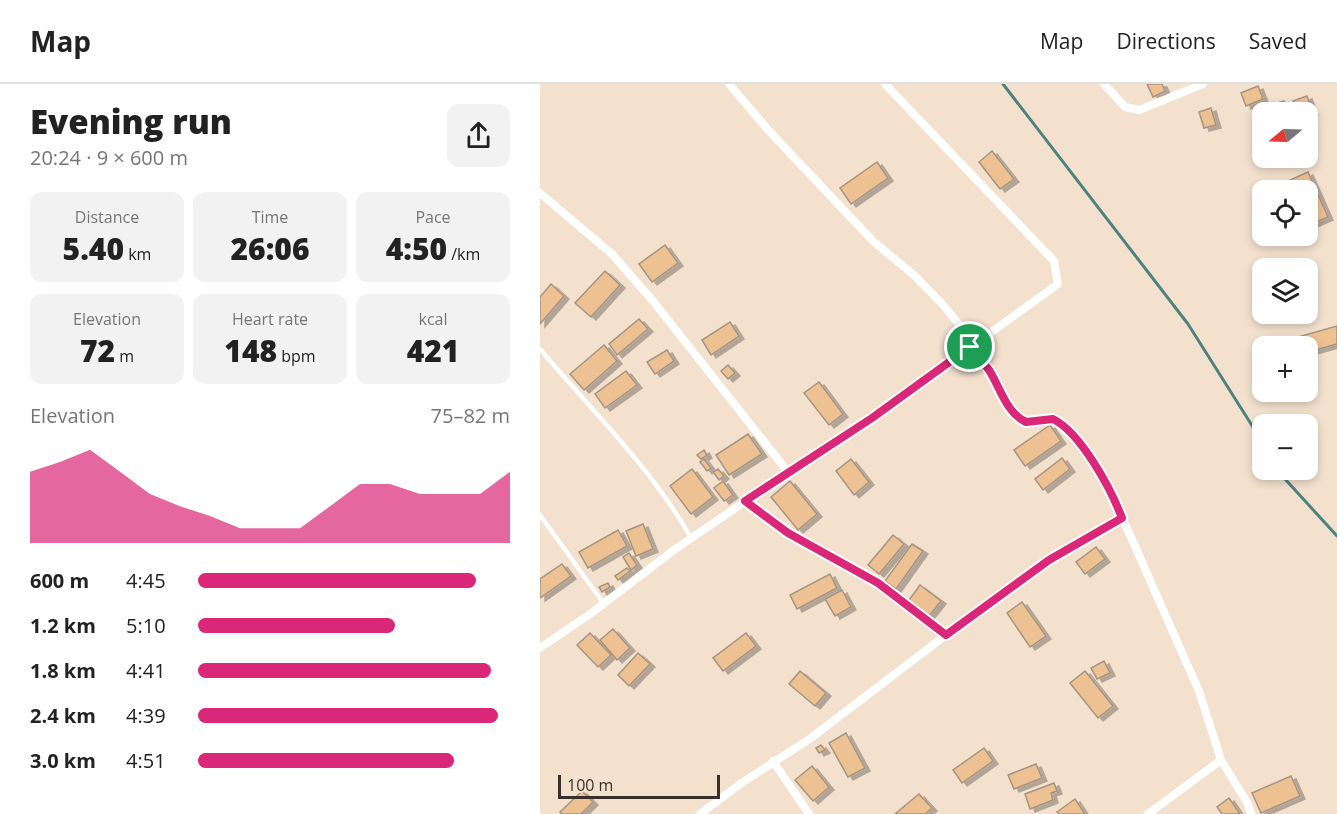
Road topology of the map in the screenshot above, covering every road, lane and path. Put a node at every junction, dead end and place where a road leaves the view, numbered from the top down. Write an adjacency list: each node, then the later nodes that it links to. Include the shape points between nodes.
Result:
1 (729, 84): 6 (street, via 873,241 944,306 970,338)
2 (885, 84): 6 (street, via 1054,261 1058,284)
3 (1104, 84): 4 (street, via 1125,107 1139,110)
4 (1203, 84)
5 (540, 193): 8 (street, via 612,254)
6 (970, 347): 8 (street, via 872,418); 11 (street, via 1021,420 1053,419 1070,432 1106,482)
7 (540, 349): 12 (lane, via 649,473)
8 (788, 472): 9 (street)
9 (745, 501): 12 (street); 14 (street, via 788,533 878,583)
10 (540, 515): 13 (lane)
11 (1122, 518): 14 (street, via 1049,560); 16 (street, via 1199,691)
12 (692, 538): 13 (street)
13 (604, 604): 15 (street)
14 (946, 635): 17 (street, via 811,738)
15 (540, 648)
16 (1221, 760): 20 (street); 21 (street)
17 (773, 761): 18 (street); 19 (street)
18 (700, 814)
19 (809, 814)
20 (1148, 814)
21 (1251, 814)

